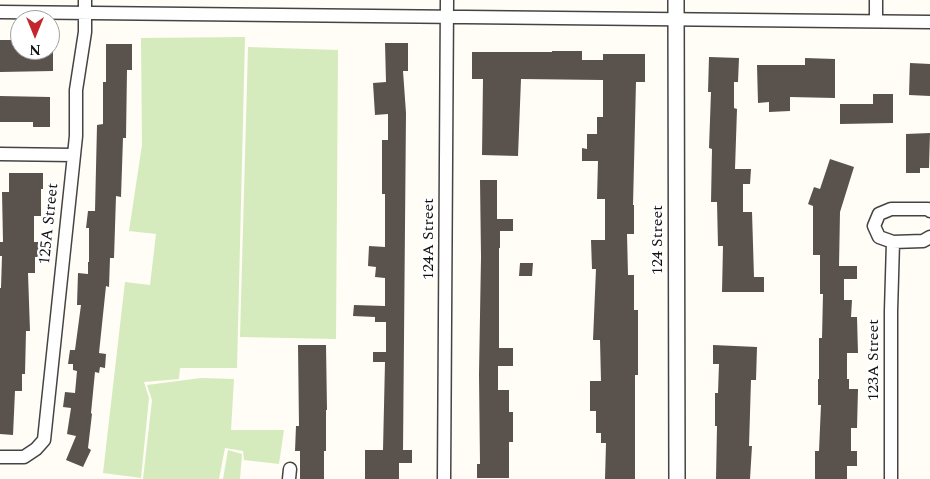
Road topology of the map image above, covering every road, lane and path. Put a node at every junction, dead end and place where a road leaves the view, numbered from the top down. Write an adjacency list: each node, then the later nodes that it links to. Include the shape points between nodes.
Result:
1 (448, 0): 6 (street, 124A Street)
2 (676, 0): 7 (street, 124 Street)
3 (876, 0): 8 (street)
4 (85, 6): 5 (street); 6 (street); 11 (street, 125A Street)
5 (0, 12)
6 (448, 16): 7 (street); 16 (street, 124A Street)
7 (676, 18): 8 (street); 17 (street, 124 Street)
8 (876, 21): 9 (street)
9 (930, 22)
10 (0, 154): 11 (street)
11 (73, 155): 15 (street, 125A Street, via 44,440 24,457)
12 (930, 211): 14 (street, via 891,209 879,214 874,226 879,237)
13 (930, 237): 14 (street, via 923,242)
14 (893, 242): 18 (street, 123A Street)
15 (0, 457)
16 (444, 479)
17 (676, 479)
18 (891, 479)

